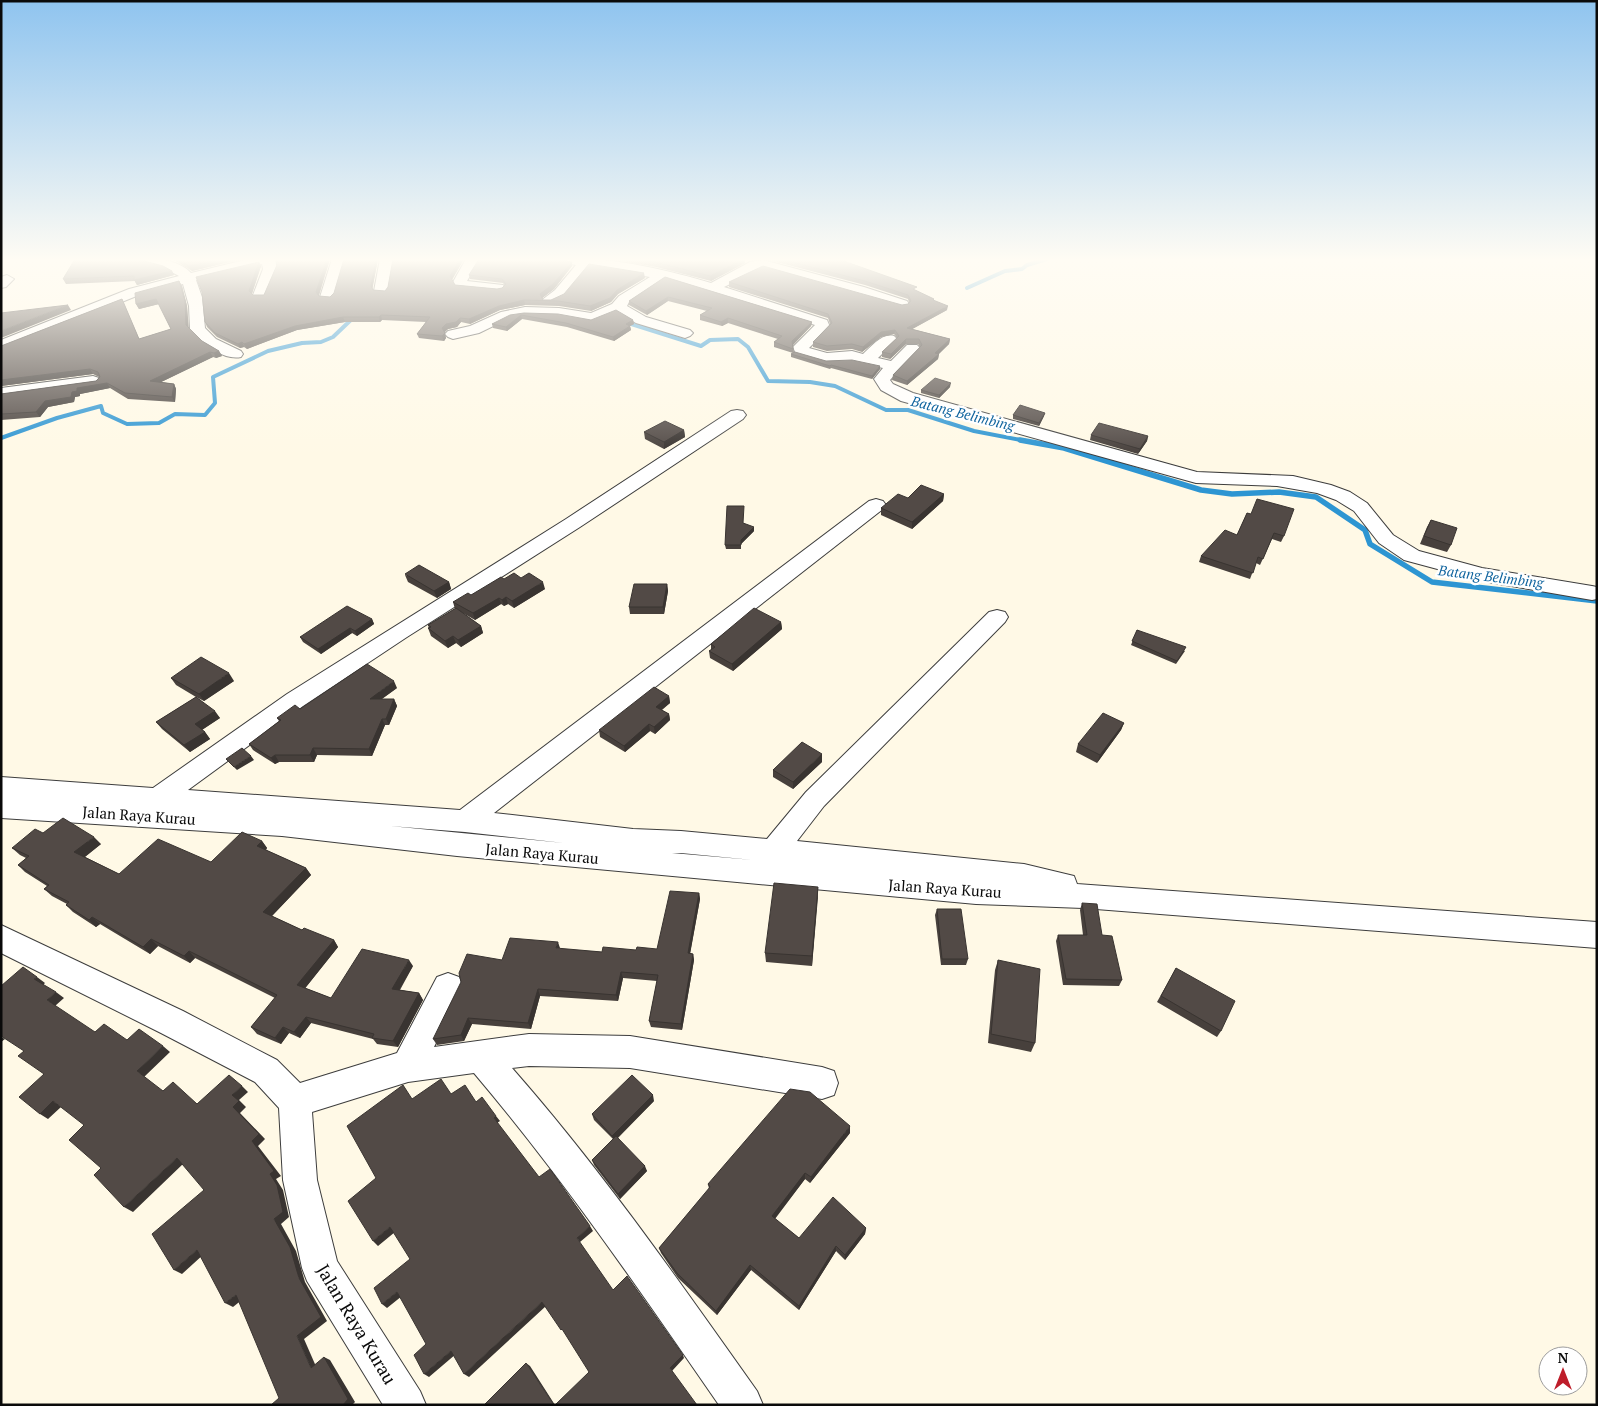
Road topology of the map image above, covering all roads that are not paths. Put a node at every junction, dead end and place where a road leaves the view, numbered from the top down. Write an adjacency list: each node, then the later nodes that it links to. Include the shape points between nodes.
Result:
1 (52, 325): 9 (street)
2 (198, 325): 11 (street, via 211,342)
3 (485, 325): 7 (street)
4 (657, 325): 6 (street)
5 (823, 325): 12 (street, via 801,347 802,351 826,358 852,356)
6 (685, 333)
7 (453, 334)
8 (889, 339): 12 (street)
9 (1, 346)
10 (912, 348): 13 (street)
11 (235, 354)
12 (867, 359): 13 (street)
13 (892, 366): 18 (street, via 882,376 882,382 906,397 1196,477 1279,480 1323,488 1360,506 1376,530 1393,545 1421,559 1492,577)
14 (93, 381): 15 (street)
15 (1, 393)
16 (737, 415): 21 (street, via 295,700)
17 (876, 505): 23 (street)
18 (1592, 593)
19 (997, 617): 24 (street, via 816,799)
20 (1, 787): 21 (street)
21 (159, 797): 23 (street)
22 (1, 806): 25 (street, Jalan Raya Kurau, via 282,825 457,845 976,892)
23 (465, 821): 24 (street, via 633,840)
24 (773, 850): 25 (street, via 1024,876 1064,884)
25 (1083, 896): 26 (street, Jalan Raya Kurau)
26 (1597, 935)
27 (1, 938): 32 (street, via 266,1071)
28 (448, 987): 30 (street)
29 (480, 1056): 30 (street); 31 (street, via 529,1050 630,1052); 34 (street, via 539,1124)
30 (408, 1066): 32 (street)
31 (822, 1083)
32 (295, 1101): 33 (street, Jalan Raya Kurau, via 300,1180 320,1268)
33 (406, 1405)
34 (742, 1405)

